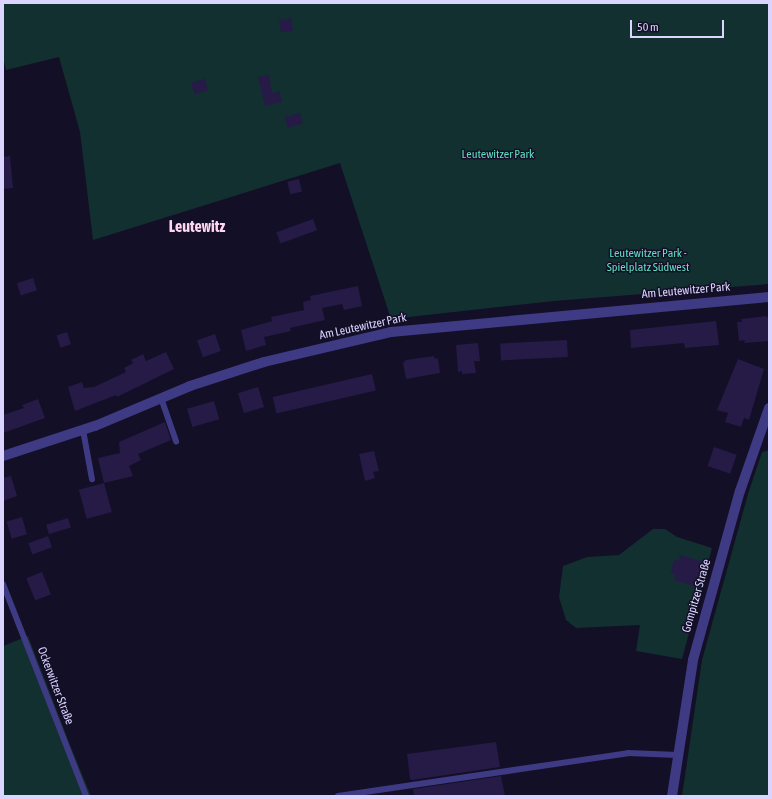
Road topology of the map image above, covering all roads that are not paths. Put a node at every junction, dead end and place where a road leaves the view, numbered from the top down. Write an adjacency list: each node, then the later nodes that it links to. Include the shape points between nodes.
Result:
1 (769, 296): 2 (street, Am Leutewitzer Park, via 391,332 264,362)
2 (160, 398): 4 (street, Am Leutewitzer Park); 5 (lane)
3 (769, 408): 9 (street, Gompitzer Straße, via 740,491 696,648)
4 (83, 430): 6 (street, Am Leutewitzer Park); 7 (lane)
5 (176, 441)
6 (3, 456)
7 (92, 480)
8 (3, 584): 10 (lane, Ockerwitzer Straße)
9 (678, 755): 11 (lane, via 628,753); 12 (street, Gompitzer Straße)
10 (86, 796)
11 (338, 796)
12 (672, 796)

